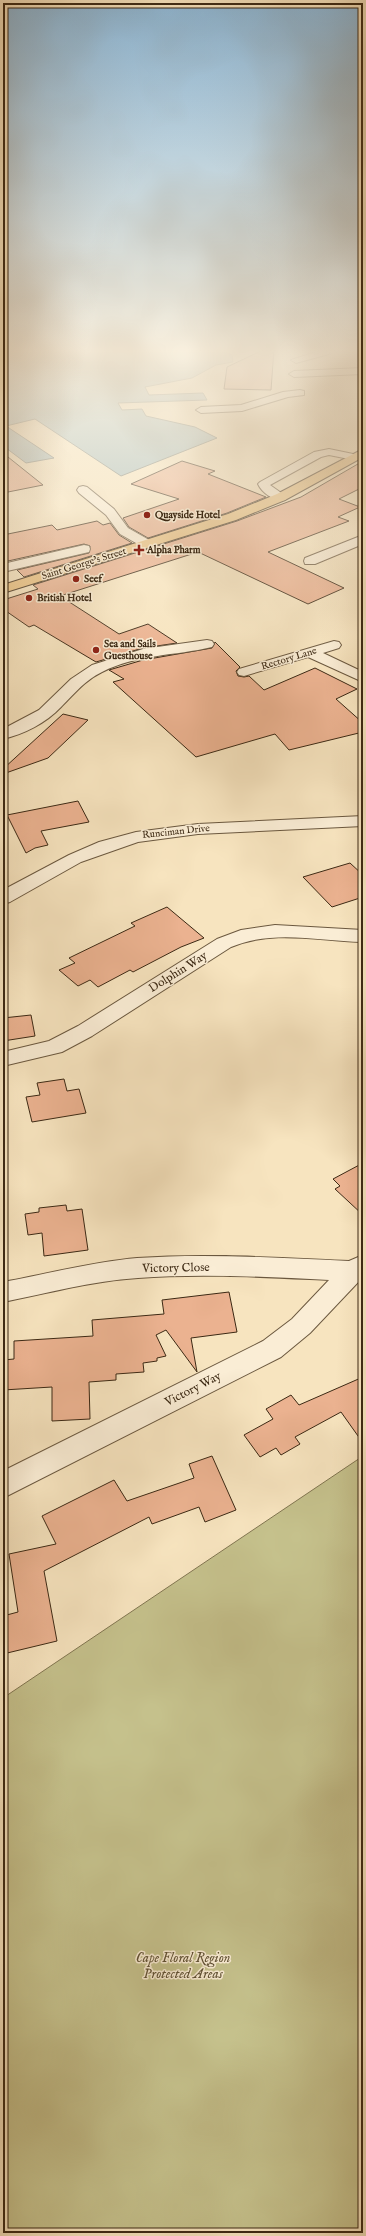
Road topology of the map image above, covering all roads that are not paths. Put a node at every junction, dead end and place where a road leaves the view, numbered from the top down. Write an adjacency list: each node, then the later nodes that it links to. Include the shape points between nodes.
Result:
1 (322, 453): 5 (street, via 264,484 266,489)
2 (340, 453): 3 (street)
3 (354, 455): 5 (main road, Saint George's Street)
4 (83, 490): 7 (street, via 110,512 124,531)
5 (281, 497): 7 (main road, Saint George's Street, via 232,517)
6 (363, 539): 9 (street)
7 (147, 544): 11 (main road, Saint George's Street)
8 (84, 549): 10 (street)
9 (310, 561)
10 (3, 568)
11 (3, 589)
12 (207, 644): 17 (street, via 127,658 92,671 71,686 48,711)
13 (334, 645): 14 (street, Rectory Lane)
14 (311, 653): 15 (street, Rectory Lane); 16 (street)
15 (244, 672)
16 (363, 678)
17 (3, 734)
18 (363, 821): 19 (street, Runciman Drive, via 204,829 139,836 82,855)
19 (3, 898)
20 (363, 936): 21 (street, Dolphin Way, via 263,929 249,932 224,943 56,1047)
21 (3, 1059)
22 (357, 1268): 23 (street, Victory Close, via 138,1268 94,1273); 24 (street, Victory Way, via 301,1326 272,1349)
23 (3, 1292)
24 (3, 1485)

